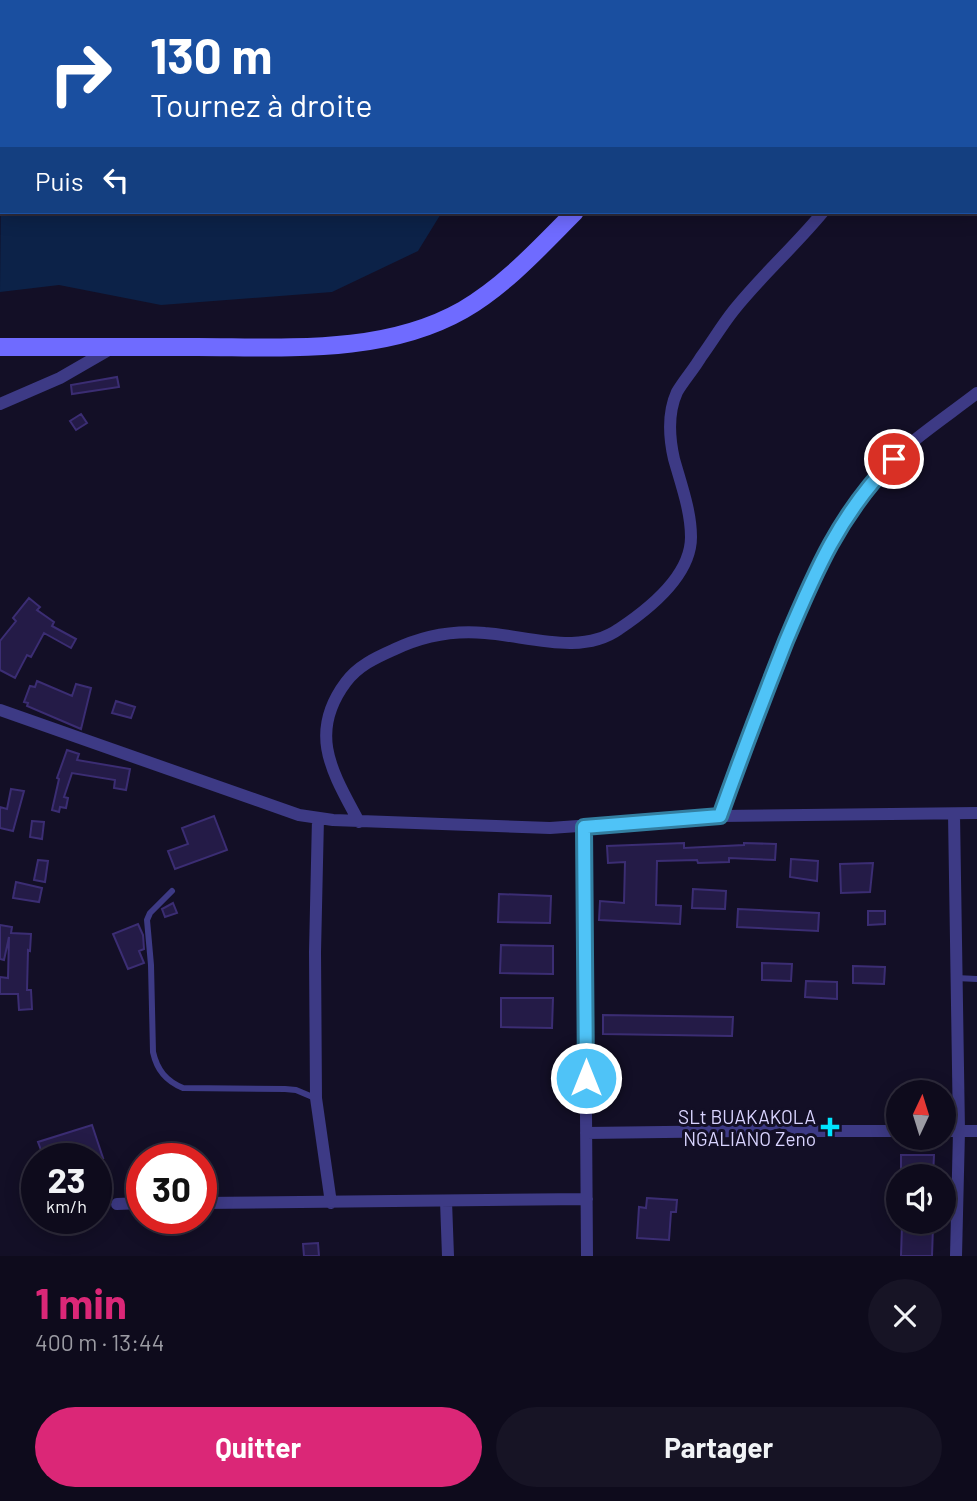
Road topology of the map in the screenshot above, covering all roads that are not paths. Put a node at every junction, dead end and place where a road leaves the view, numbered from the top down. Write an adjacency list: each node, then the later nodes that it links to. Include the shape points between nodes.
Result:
1 (573, 214): 4 (main road, via 487,294 406,334 312,345)
2 (821, 214): 12 (street, via 734,310 677,393 668,423 691,538 678,574 648,609 616,632 594,640 568,643 484,632 448,633 412,641 371,659 336,695 325,747)
3 (0, 347): 4 (main road)
4 (115, 347): 6 (street)
5 (977, 393): 10 (street, via 883,470 833,537 757,714)
6 (0, 404)
7 (0, 710): 11 (street)
8 (977, 813): 9 (street)
9 (954, 814): 10 (street); 15 (street)
10 (720, 816): 13 (street)
11 (318, 818): 12 (street); 17 (street)
12 (359, 822): 13 (street)
13 (584, 827): 21 (street)
14 (172, 891): 17 (lane, via 150,913 146,927 153,1052 164,1076 183,1088 285,1089)
15 (956, 978): 16 (lane); 19 (street)
16 (977, 979)
17 (316, 1098): 27 (street)
18 (886, 1131): 21 (street, via 803,1131 780,1122 743,1131)
19 (959, 1131): 20 (street); 30 (street)
20 (977, 1131)
21 (586, 1133): 22 (street)
22 (587, 1199): 23 (street); 29 (street)
23 (446, 1201): 27 (street); 28 (street)
24 (117, 1203): 25 (street)
25 (126, 1203)
26 (217, 1203): 27 (street)
27 (331, 1203)
28 (447, 1256)
29 (587, 1256)
30 (956, 1256)

